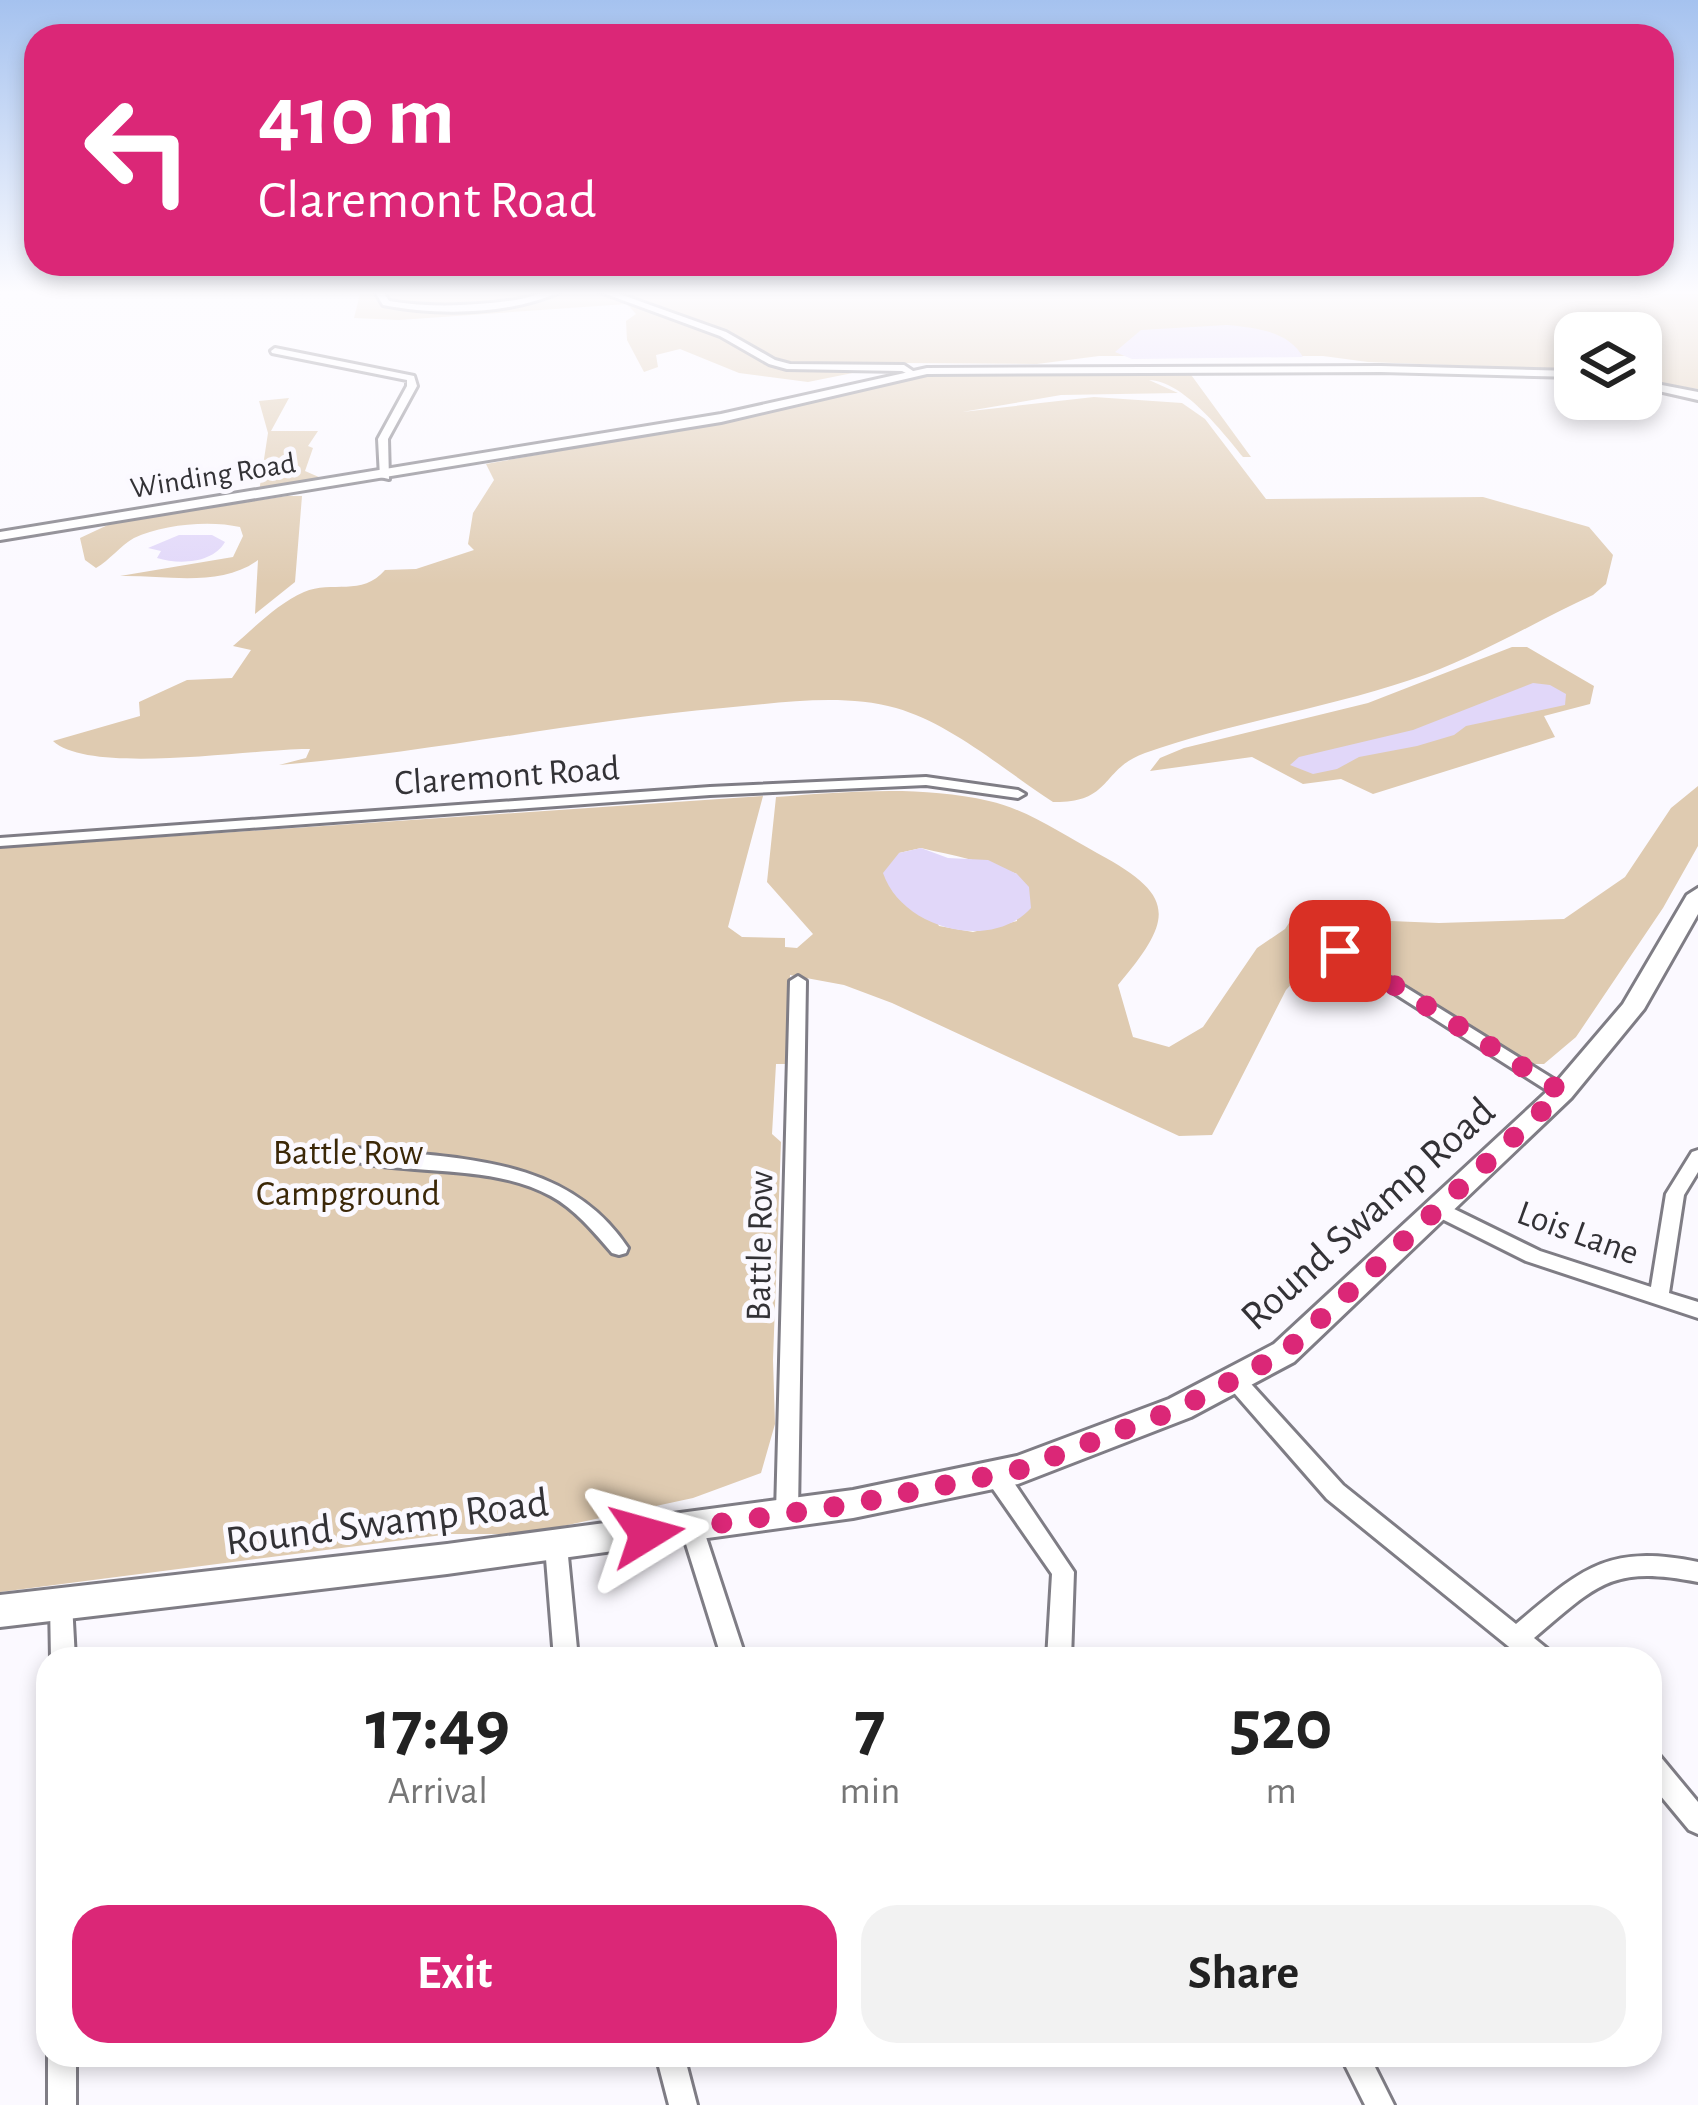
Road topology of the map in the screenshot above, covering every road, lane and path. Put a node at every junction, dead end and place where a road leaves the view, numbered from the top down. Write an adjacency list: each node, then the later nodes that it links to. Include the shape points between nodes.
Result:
1 (411, 388): 5 (street, via 383,439)
2 (851, 388): 5 (street, Winding Road)
3 (1662, 388): 4 (street)
4 (1698, 396)
5 (385, 477): 6 (street, Winding Road)
6 (0, 536)
7 (1018, 794): 8 (street, Claremont Road, via 926,781 710,791)
8 (0, 842)
9 (1698, 895): 12 (main road, Round Swamp Road, via 1632,1009)
10 (1340, 951): 12 (street)
11 (799, 981): 21 (street, Battle Row)
12 (1562, 1092): 15 (main road, Round Swamp Road)
13 (354, 1155): 16 (street, via 523,1178 556,1190)
14 (1698, 1157): 17 (street, via 1675,1194)
15 (1440, 1210): 17 (street, Lois Lane, via 1533,1256); 19 (main road, Round Swamp Road, via 1284,1353)
16 (619, 1248)
17 (1659, 1297): 18 (street, Lois Lane)
18 (1698, 1310)
19 (1236, 1381): 20 (main road, Round Swamp Road); 27 (street, via 1335,1492)
20 (996, 1475): 21 (main road, Round Swamp Road); 31 (street, via 1063,1572)
21 (787, 1513): 22 (main road, Round Swamp Road)
22 (692, 1528): 23 (main road, Round Swamp Road); 30 (street)
23 (556, 1546): 25 (main road, Round Swamp Road); 29 (street)
24 (1698, 1572): 27 (street, via 1664,1563 1617,1565)
25 (61, 1603): 26 (main road, Round Swamp Road); 28 (street)
26 (0, 1611)
27 (1516, 1638): 32 (street)
28 (63, 1647)
29 (565, 1647)
30 (730, 1647)
31 (1059, 1647)
32 (1527, 1647)
33 (1662, 1778): 34 (street)
34 (1698, 1821)
35 (62, 2067): 38 (street)
36 (673, 2067): 39 (street)
37 (1360, 2067): 40 (street)
38 (62, 2105)
39 (683, 2105)
40 (1380, 2105)

